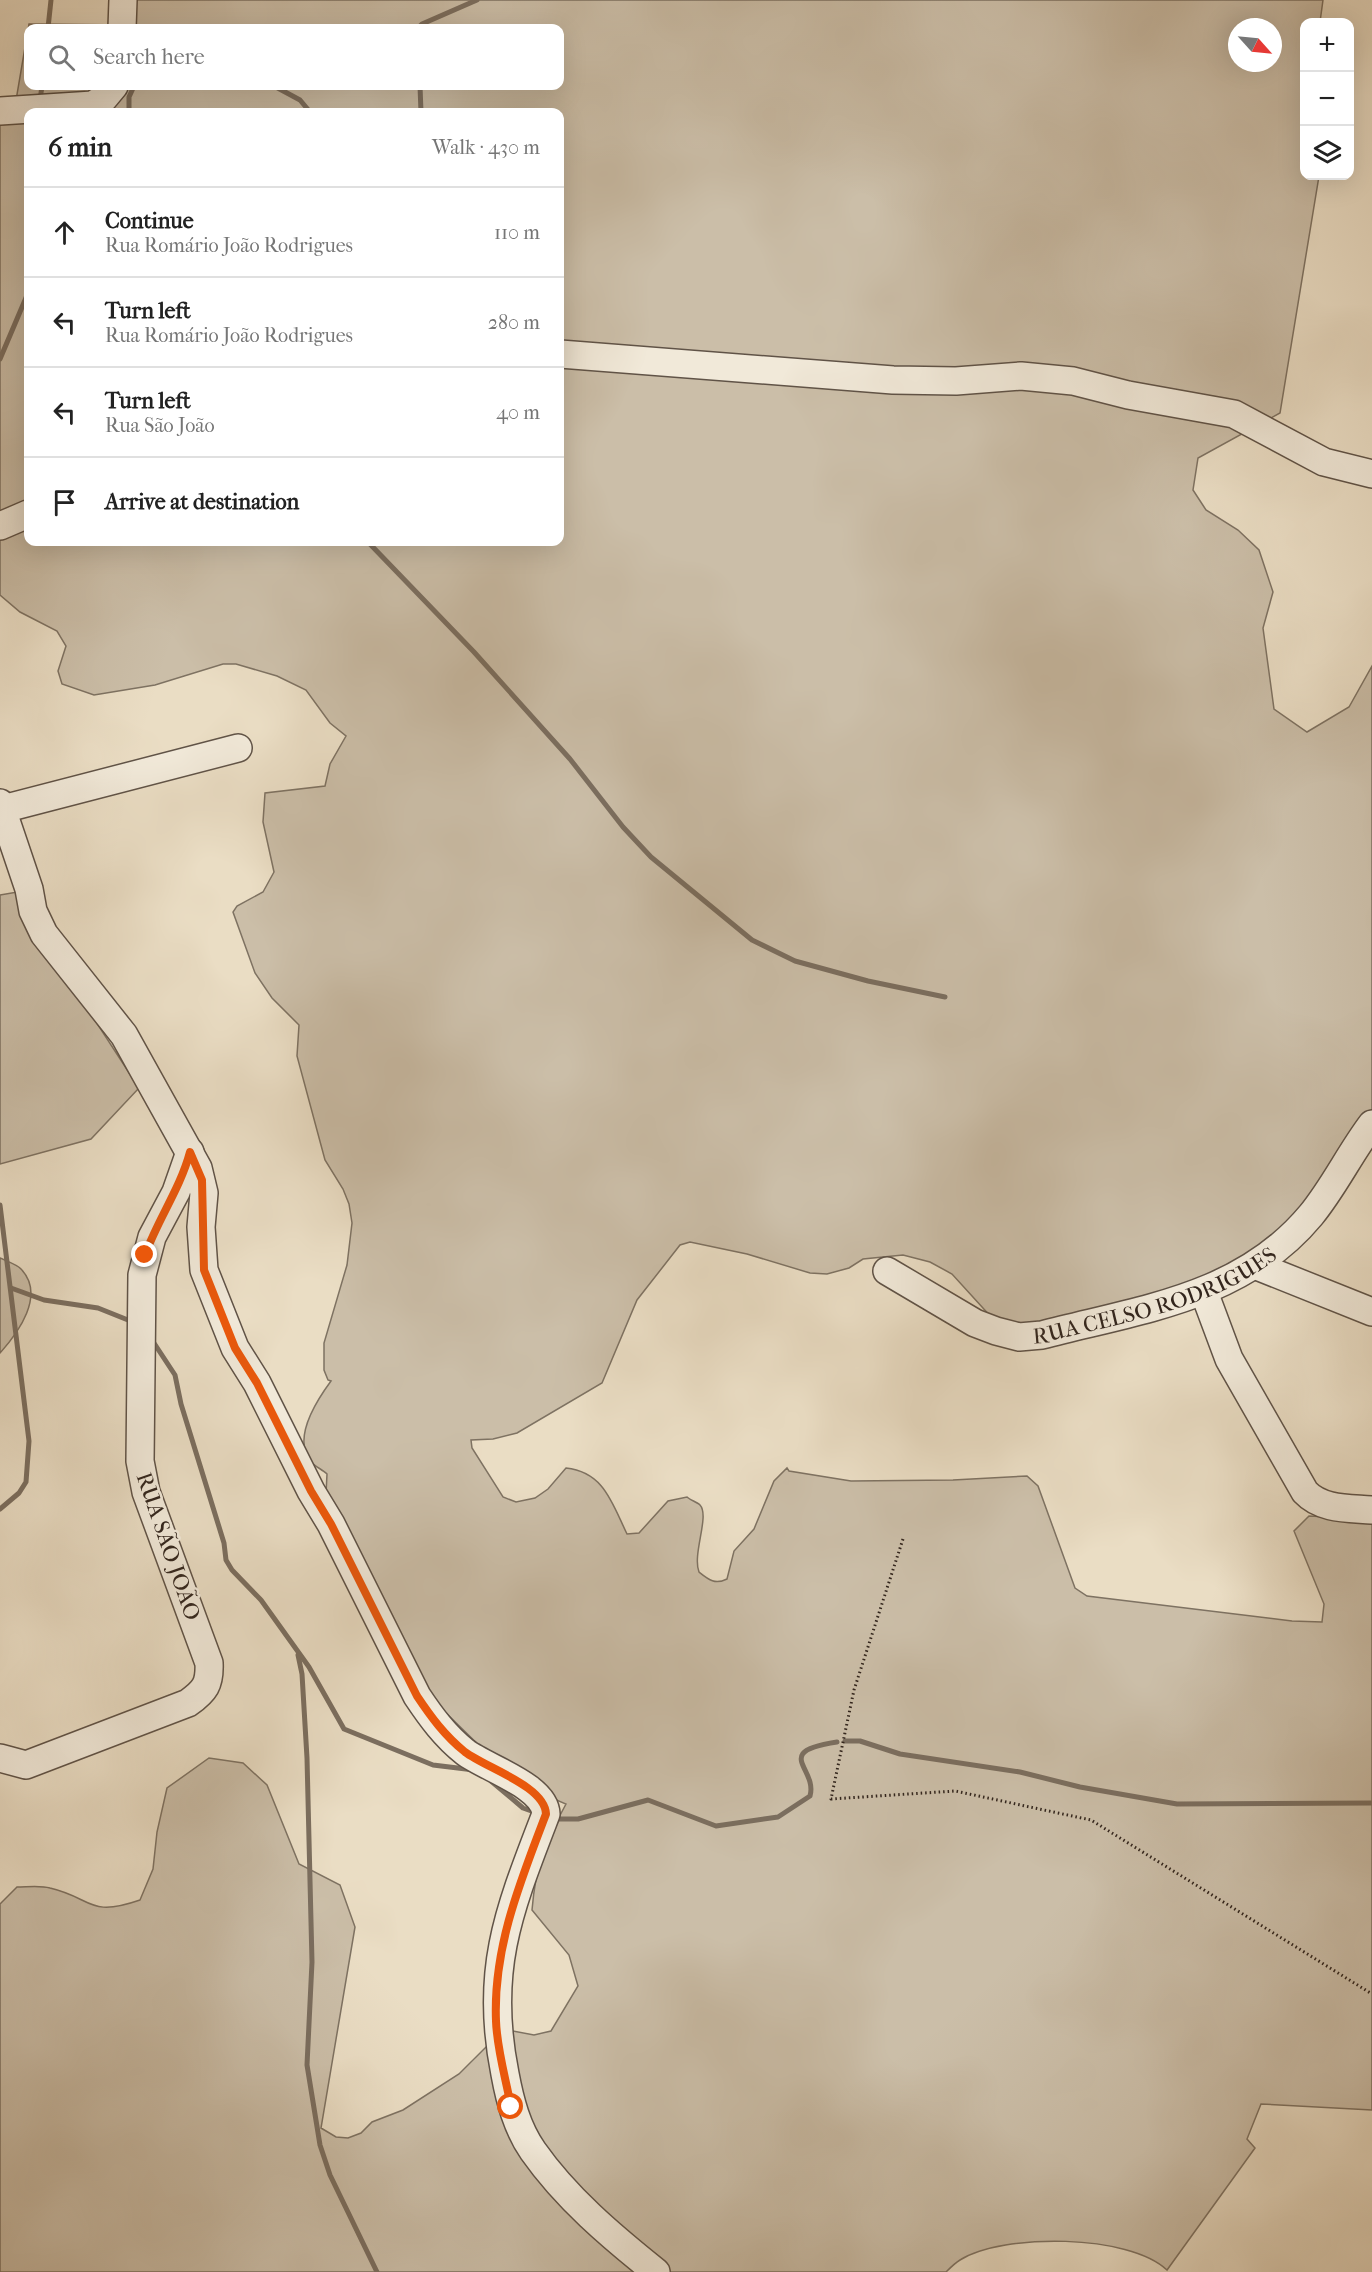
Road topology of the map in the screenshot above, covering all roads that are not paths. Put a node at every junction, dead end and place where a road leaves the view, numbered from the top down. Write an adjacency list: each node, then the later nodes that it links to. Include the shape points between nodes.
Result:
1 (123, 0): 2 (street)
2 (122, 24)
3 (111, 90): 4 (street, via 93,105)
4 (46, 108)
5 (24, 109): 6 (street)
6 (0, 111)
7 (564, 354): 8 (street, via 893,380 1021,376 1073,381 1234,414 1324,462)
8 (1372, 474)
9 (24, 516): 10 (street)
10 (0, 526)
11 (238, 748): 12 (street)
12 (2, 806): 14 (street, via 33,911 44,934 124,1035)
13 (1372, 1124): 15 (street, RUA CELSO RODRIGUES, via 1312,1213)
14 (190, 1152): 20 (street, RUA SÃO JOÃO, via 176,1192 152,1237 142,1275 140,1461 146,1492 209,1664 210,1680 203,1693 188,1702 26,1765); 21 (street, via 202,1180 204,1270 235,1348 331,1524 417,1696 434,1722 467,1753 544,1802 546,1814 501,1946 496,1982 496,2024 511,2107 532,2149 557,2180 617,2240)
15 (1257, 1266): 17 (street, RUA CELSO RODRIGUES); 18 (street)
16 (887, 1271): 17 (street, RUA CELSO RODRIGUES, via 975,1323 1019,1337 1042,1335)
17 (1204, 1292): 19 (street, via 1229,1359 1305,1492 1327,1506)
18 (1372, 1312)
19 (1372, 1510)
20 (0, 1758)
21 (656, 2272)

